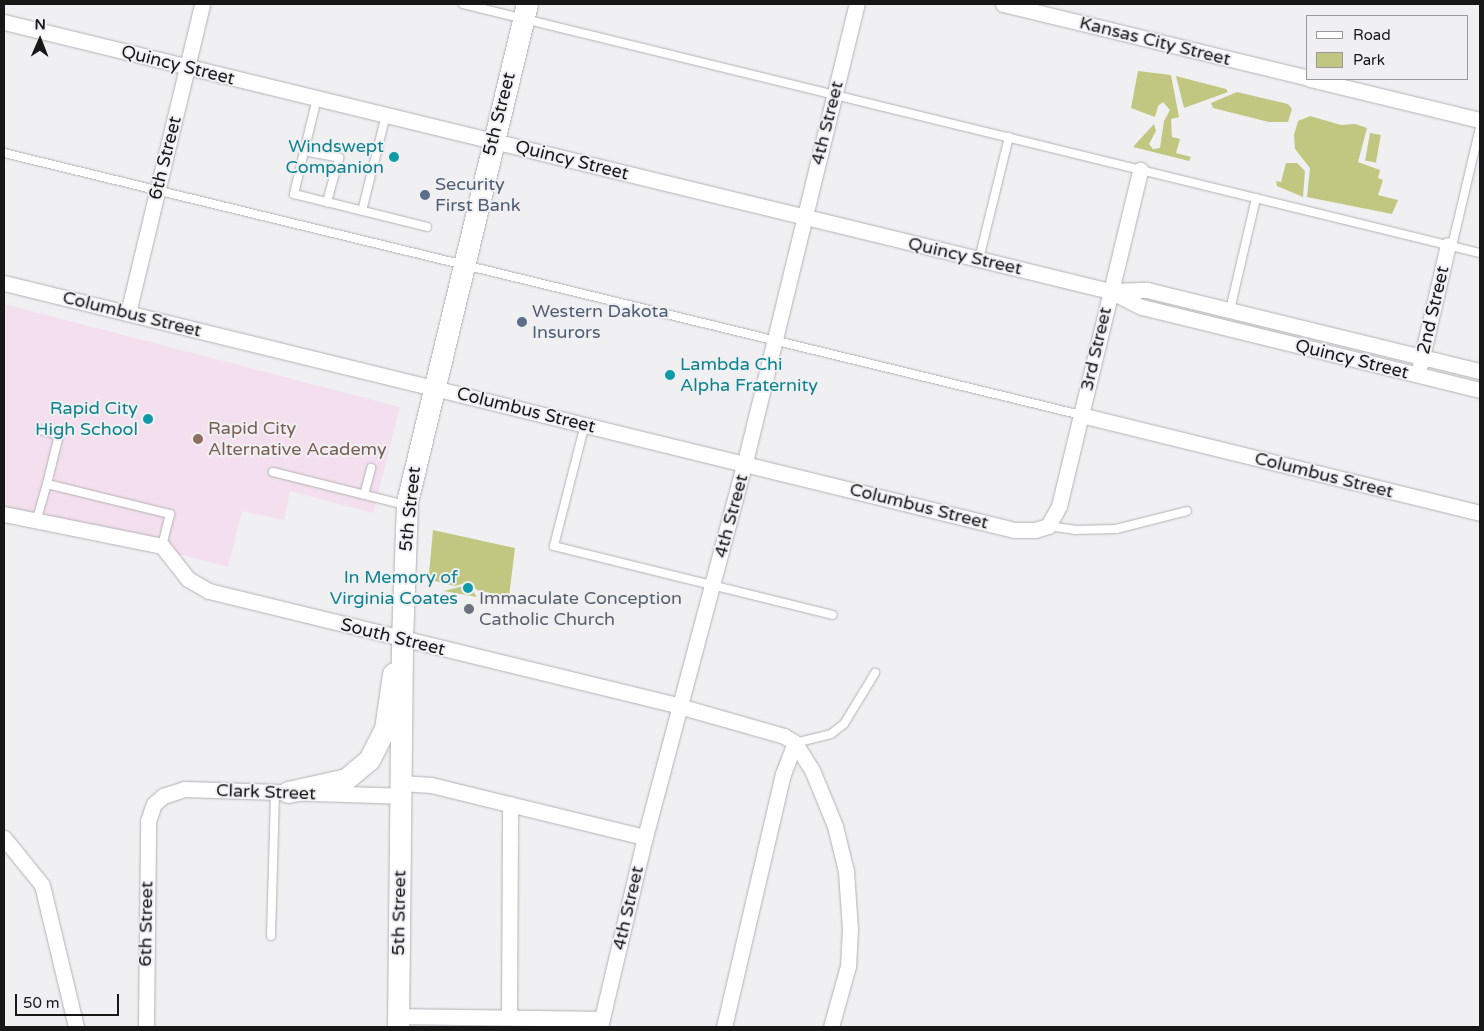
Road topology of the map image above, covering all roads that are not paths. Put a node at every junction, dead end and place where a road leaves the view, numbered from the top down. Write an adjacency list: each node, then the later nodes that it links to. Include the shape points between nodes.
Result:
1 (202, 4): 7 (street, 6th Street)
2 (463, 4): 5 (lane)
3 (856, 4): 10 (street, 4th Street)
4 (1003, 4): 8 (street, Kansas City Street)
5 (525, 11): 10 (lane); 15 (main road, 5th Street)
6 (4, 22): 7 (street, Quincy Street)
7 (187, 67): 11 (street, Quincy Street); 19 (street, 6th Street)
8 (1306, 77)
9 (1317, 80): 13 (street, Kansas City Street)
10 (834, 94): 14 (lane); 23 (street, 4th Street)
11 (317, 98): 12 (street, Quincy Street); 16 (lane)
12 (386, 115): 15 (street, Quincy Street); 22 (lane)
13 (1480, 120): 25 (lane)
14 (1009, 137): 18 (lane); 27 (lane)
15 (492, 140): 23 (street, Quincy Street); 28 (main road, 5th Street)
16 (304, 151): 21 (lane, via 294,194); 21 (lane, via 340,158)
17 (4, 153): 19 (lane)
18 (1140, 170): 20 (lane); 30 (street, 3rd Street)
19 (157, 191): 28 (lane); 32 (street, 6th Street)
20 (1256, 198): 25 (lane); 31 (lane)
21 (327, 202): 22 (lane)
22 (362, 211): 24 (lane)
23 (804, 217): 27 (street, Quincy Street); 33 (street, 4th Street)
24 (427, 226)
25 (1450, 246): 26 (lane); 34 (street, 2nd Street)
26 (1480, 253)
27 (979, 259): 30 (street, Quincy Street)
28 (462, 264): 33 (lane); 37 (main road, 5th Street)
29 (4, 283): 32 (street, Columbus Street)
30 (1110, 291): 31 (street, Quincy Street, via 1147,290); 36 (street, Quincy Street, via 1142,307); 39 (street, 3rd Street)
31 (1230, 310): 34 (street, Quincy Street)
32 (128, 313): 37 (street, Columbus Street)
33 (774, 340): 39 (lane); 42 (street, 4th Street)
34 (1422, 356): 35 (street, Quincy Street); 36 (street, 2nd Street)
35 (1480, 371)
36 (1417, 375): 38 (street, Quincy Street)
37 (432, 387): 40 (street, Columbus Street); 47 (main road, 5th Street)
38 (1480, 390)
39 (1081, 415): 49 (street, Columbus Street); 52 (street, 3rd Street, via 1059,506)
40 (585, 424): 42 (street, Columbus Street); 54 (lane, via 554,546)
41 (40, 430): 45 (lane, via 59,435)
42 (745, 462): 52 (street, Columbus Street, via 1014,530); 54 (street, 4th Street)
43 (371, 468): 46 (lane)
44 (273, 472): 46 (lane)
45 (47, 484): 51 (lane); 53 (lane, via 170,514)
46 (364, 495): 47 (lane)
47 (407, 506): 56 (main road, 5th Street)
48 (1187, 511): 52 (lane, via 1116,529 1075,530)
49 (1480, 513)
50 (4, 514): 51 (street)
51 (36, 522): 53 (street)
52 (1048, 526)
53 (162, 546): 56 (street, South Street, via 197,587)
54 (712, 586): 55 (lane); 58 (street, 4th Street)
55 (834, 615)
56 (402, 649): 58 (street, South Street); 60 (main road, 5th Street); 61 (main road, via 388,688 385,729 369,760 346,779)
57 (875, 674): 59 (lane, via 844,724 831,734)
58 (679, 706): 59 (street, South Street, via 768,729); 64 (street, 4th Street)
59 (795, 744): 72 (street, via 783,774); 73 (street, via 812,770 829,808 840,843 850,898 848,966)
60 (401, 789): 61 (street, Clark Street); 62 (street, Clark Street, via 431,784); 68 (main road, 5th Street)
61 (281, 792): 63 (street, Clark Street, via 172,791 154,804); 66 (lane)
62 (510, 804): 64 (street, Clark Street); 67 (street)
63 (148, 821): 71 (street, 6th Street)
64 (645, 837): 69 (street, 4th Street)
65 (4, 838): 70 (street, via 42,885)
66 (270, 936)
67 (509, 1017): 68 (street); 69 (street)
68 (398, 1021)
69 (601, 1023)
70 (76, 1027)
71 (146, 1027)
72 (724, 1027)
73 (830, 1027)

